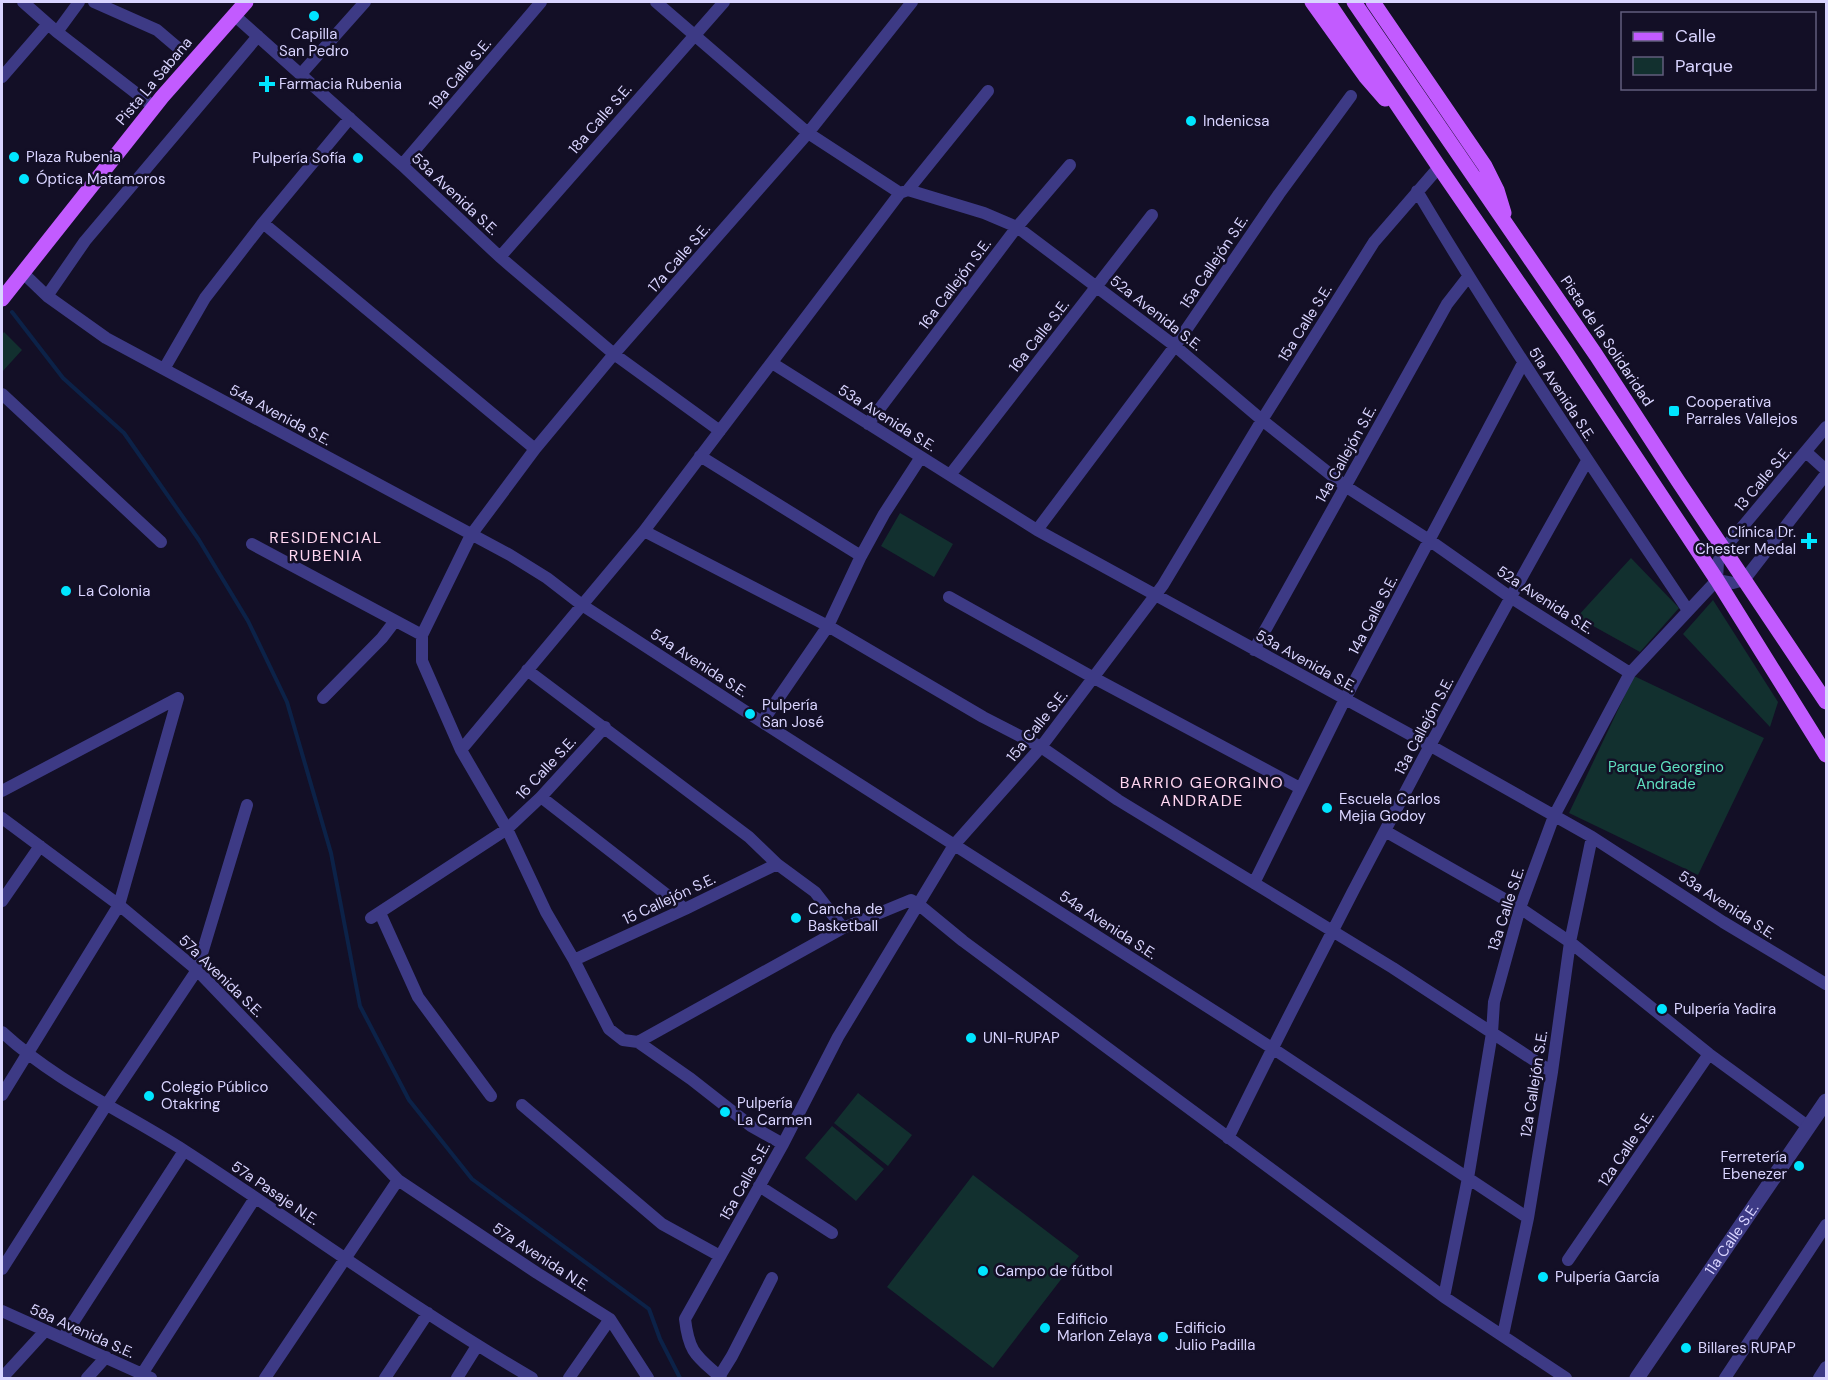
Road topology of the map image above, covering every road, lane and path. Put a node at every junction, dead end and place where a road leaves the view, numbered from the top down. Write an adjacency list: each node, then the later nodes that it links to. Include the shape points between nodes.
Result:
1 (24, 2): 15 (street)
2 (79, 2): 15 (street)
3 (94, 2): 18 (street, via 157,30)
4 (246, 2): 14 (main road, Pista La Sabana)
5 (365, 2): 19 (street)
6 (541, 2): 27 (street, 19a Calle S.E.)
7 (656, 2): 16 (street, 52a Avenida S.E.)
8 (724, 2): 16 (street, 18a Calle S.E.)
9 (912, 2): 26 (street, 17a Calle S.E.)
10 (1312, 2): 25 (main road, via 1365,76)
11 (1329, 2): 25 (main road)
12 (1354, 2): 34 (main road, Pista de la Solidaridad)
13 (1373, 2): 34 (main road, via 1485,166)
14 (234, 15): 17 (street, 53a Avenida S.E.); 23 (main road, Pista La Sabana)
15 (53, 28): 20 (street); 23 (street)
16 (694, 34): 26 (street, 52a Avenida S.E.); 36 (street, 18a Calle S.E.)
17 (258, 36): 19 (street, 53a Avenida S.E.); 40 (street, via 86,241)
18 (177, 47)
19 (301, 74): 24 (street, 53a Avenida S.E.)
20 (2, 77)
21 (988, 91): 30 (street)
22 (1351, 96): 42 (street, 15a Callejón S.E.)
23 (154, 107): 37 (main road, Pista La Sabana)
24 (350, 118): 27 (street, 53a Avenida S.E.); 33 (street)
25 (1416, 132): 29 (main road)
26 (808, 134): 30 (street, 52a Avenida S.E.); 43 (street, 17a Calle S.E.)
27 (402, 165): 36 (street, 53a Avenida S.E.)
28 (1070, 165): 35 (street, 16a Callejón S.E.)
29 (1439, 167): 31 (street, 15a Calle S.E.); 68 (main road)
30 (904, 191): 35 (street, 52a Avenida S.E., via 984,213); 44 (street)
31 (1417, 191): 38 (street, 51a Avenida S.E.); 48 (street, 15a Calle S.E., via 1374,242)
32 (1152, 215): 39 (street, 16a Calle S.E.)
33 (263, 223): 46 (street, via 205,298); 52 (street)
34 (1507, 225): 66 (main road, Pista de la Solidaridad)
35 (1017, 227): 39 (street, 52a Avenida S.E.); 49 (street, 16a Callejón S.E.)
36 (500, 257): 43 (street, 53a Avenida S.E.)
37 (22, 273): 40 (street, 54a Avenida S.E.); 41 (main road, Pista La Sabana)
38 (1468, 277): 45 (street, 51a Avenida S.E.); 59 (street, 14a Callejón S.E., via 1447,304)
39 (1097, 286): 42 (street, 52a Avenida S.E.); 58 (street, 16a Calle S.E.)
40 (47, 296): 46 (street, 54a Avenida S.E., via 106,338)
41 (2, 299)
42 (1175, 346): 48 (street, 52a Avenida S.E.); 60 (street, 15a Callejón S.E.)
43 (614, 354): 51 (street, 53a Avenida S.E.); 52 (street, 17a Calle S.E.)
44 (772, 363): 49 (street, 53a Avenida S.E.); 51 (street)
45 (1523, 363): 56 (street, 51a Avenida S.E.); 63 (street, 14a Calle S.E.)
46 (164, 369): 62 (street, 54a Avenida S.E.)
47 (2, 394): 64 (street)
48 (1262, 420): 59 (street, 52a Avenida S.E.); 70 (street, 15a Calle S.E.)
49 (868, 424): 55 (street, 53a Avenida S.E.)
50 (1827, 427): 53 (street, 13 Calle S.E.)
51 (720, 431): 54 (street)
52 (535, 449): 62 (street, 17a Calle S.E.)
53 (1806, 452): 57 (street); 66 (street, 13 Calle S.E.)
54 (700, 456): 61 (street); 67 (street)
55 (921, 457): 58 (street, 53a Avenida S.E.); 67 (street)
56 (1587, 461): 72 (street, 13a Callejón S.E.); 74 (street, 51a Avenida S.E.)
57 (1827, 472): 69 (street)
58 (950, 476): 60 (street, 53a Avenida S.E.)
59 (1345, 486): 63 (street, 52a Avenida S.E.); 78 (street, 14a Callejón S.E.)
60 (1037, 530): 70 (street, 53a Avenida S.E.)
61 (644, 531): 73 (street); 76 (street)
62 (471, 535): 73 (street, 54a Avenida S.E., via 528,566); 77 (street, 17a Calle S.E.)
63 (1429, 540): 72 (street, 52a Avenida S.E.); 83 (street, 14a Calle S.E.)
64 (161, 542)
65 (252, 544): 75 (street)
66 (1724, 550): 68 (street, via 1718,562); 69 (main road, Pista de la Solidaridad)
67 (861, 556): 76 (street)
68 (1717, 580): 69 (street); 74 (street, 13a Calle S.E.); 90 (main road)
69 (1744, 580): 84 (main road, Pista de la Solidaridad)
70 (1155, 596): 78 (street, 53a Avenida S.E.); 81 (street, 15a Calle S.E.)
71 (949, 597): 81 (street)
72 (1510, 597): 80 (street, 52a Avenida S.E.); 87 (street, 13a Callejón S.E.)
73 (582, 605): 79 (street); 85 (street, 54a Avenida S.E.)
74 (1688, 609): 80 (street, 13a Calle S.E.)
75 (395, 621): 77 (street); 82 (street)
76 (828, 626): 85 (street); 88 (street)
77 (422, 635): 89 (street, via 422,661)
78 (1254, 650): 83 (street, 53a Avenida S.E.)
79 (527, 670): 86 (street); 89 (street)
80 (1630, 673): 95 (street, 13a Calle S.E.)
81 (1094, 678): 88 (street, 15a Calle S.E.); 91 (street)
82 (323, 698)
83 (1345, 699): 87 (street, 53a Avenida S.E.); 91 (street, 14a Calle S.E.)
84 (1827, 702)
85 (762, 722): 100 (street, 54a Avenida S.E.)
86 (605, 727): 93 (street, 16 Calle S.E.); 102 (street, via 749,837)
87 (1431, 746): 95 (street, 53a Avenida S.E.); 98 (street, 13a Callejón S.E.)
88 (1041, 747): 100 (street, 15a Calle S.E.); 103 (street)
89 (461, 750): 97 (street)
90 (1827, 755)
91 (1300, 789): 103 (street, 14a Calle S.E.)
92 (2, 791): 106 (street, via 178,698)
93 (541, 797): 97 (street, 16 Calle S.E.); 108 (street)
94 (247, 805): 113 (street)
95 (1554, 816): 99 (street, 53a Avenida S.E.); 107 (street, 13a Calle S.E.)
96 (2, 818): 101 (street, 57a Avenida S.E.)
97 (507, 829): 112 (street, via 546,912); 123 (street, 16 Calle S.E., via 375,915 418,997)
98 (1385, 831): 107 (street); 110 (street, 13a Callejón S.E.)
99 (1592, 837): 111 (street, 12a Callejón S.E.); 114 (street, 53a Avenida S.E.)
100 (954, 845): 105 (street, 15a Calle S.E.); 118 (street, 54a Avenida S.E.)
101 (40, 846): 104 (street); 106 (street, 57a Avenida S.E.)
102 (777, 864): 108 (street, 15 Callejón S.E.); 109 (street, via 815,892)
103 (1254, 884): 110 (street)
104 (2, 901)
105 (918, 904): 109 (street, via 911,900); 128 (street); 129 (street, 15a Calle S.E., via 838,1037)
106 (119, 905): 113 (street, 57a Avenida S.E.); 120 (street)
107 (1520, 908): 111 (street); 116 (street, 13a Calle S.E., via 1494,1002)
108 (684, 909): 112 (street, 15 Callejón S.E.)
109 (843, 928): 117 (street)
110 (1334, 932): 116 (street); 118 (street, 13a Callejón S.E.)
111 (1570, 942): 119 (street); 121 (street, 12a Callejón S.E.)
112 (574, 960): 117 (street, via 609,1029 623,1040)
113 (197, 970): 125 (street); 132 (street, 57a Avenida S.E.)
114 (1827, 984)
115 (2, 1032): 120 (street, 57a Pasaje N.E.)
116 (1492, 1033): 121 (street); 131 (street, 13a Calle S.E.)
117 (638, 1042): 129 (street, via 751,1126)
118 (1272, 1048): 128 (street, 13a Callejón S.E.); 131 (street, 54a Avenida S.E.)
119 (1709, 1054): 127 (street); 140 (street, 12a Calle S.E.)
120 (27, 1055): 122 (street); 125 (street, 57a Pasaje N.E.)
121 (1552, 1072): 135 (street, 12a Callejón S.E.)
122 (2, 1095)
123 (491, 1096)
124 (1827, 1101): 127 (street, 11a Calle S.E.)
125 (107, 1104): 130 (street, 57a Pasaje N.E.); 141 (street)
126 (522, 1105): 138 (street, via 662,1224)
127 (1809, 1127): 164 (street, 11a Calle S.E.)
128 (1228, 1138): 143 (street)
129 (783, 1144): 133 (street, 15a Calle S.E.)
130 (184, 1151): 134 (street, 57a Pasaje N.E.); 149 (street)
131 (1468, 1178): 135 (street, 54a Avenida S.E.); 143 (street, 13a Calle S.E.)
132 (398, 1180): 139 (street); 146 (street, 57a Avenida N.E.)
133 (759, 1186): 137 (street); 138 (street, 15a Calle S.E.)
134 (255, 1198): 139 (street, 57a Pasaje N.E.); 153 (street)
135 (1528, 1218): 148 (street, 12a Callejón S.E.)
136 (1827, 1225): 165 (street)
137 (832, 1233)
138 (720, 1257): 162 (street, 15a Calle S.E., via 685,1319 693,1352)
139 (346, 1259): 145 (street, 57a Pasaje N.E.); 156 (street)
140 (1568, 1260)
141 (2, 1269)
142 (772, 1278): 162 (street)
143 (1444, 1297): 148 (street)
144 (2, 1311): 147 (street, 58a Avenida S.E.)
145 (428, 1313): 150 (street, 57a Pasaje N.E.); 157 (street)
146 (610, 1319): 160 (street); 161 (street, 57a Avenida N.E.)
147 (45, 1331): 149 (street, 58a Avenida S.E.); 154 (street)
148 (1503, 1335): 163 (street)
149 (63, 1338): 151 (street, 58a Avenida S.E.)
150 (477, 1346): 158 (street); 159 (street, 57a Pasaje N.E.)
151 (106, 1357): 153 (street, 58a Avenida S.E.); 155 (street)
152 (1827, 1367): 166 (street)
153 (146, 1376)
154 (2, 1378)
155 (87, 1378)
156 (265, 1378)
157 (385, 1378)
158 (457, 1378)
159 (532, 1378)
160 (568, 1378)
161 (648, 1378)
162 (720, 1378)
163 (1566, 1378)
164 (1636, 1378)
165 (1725, 1378)
166 (1819, 1378)

